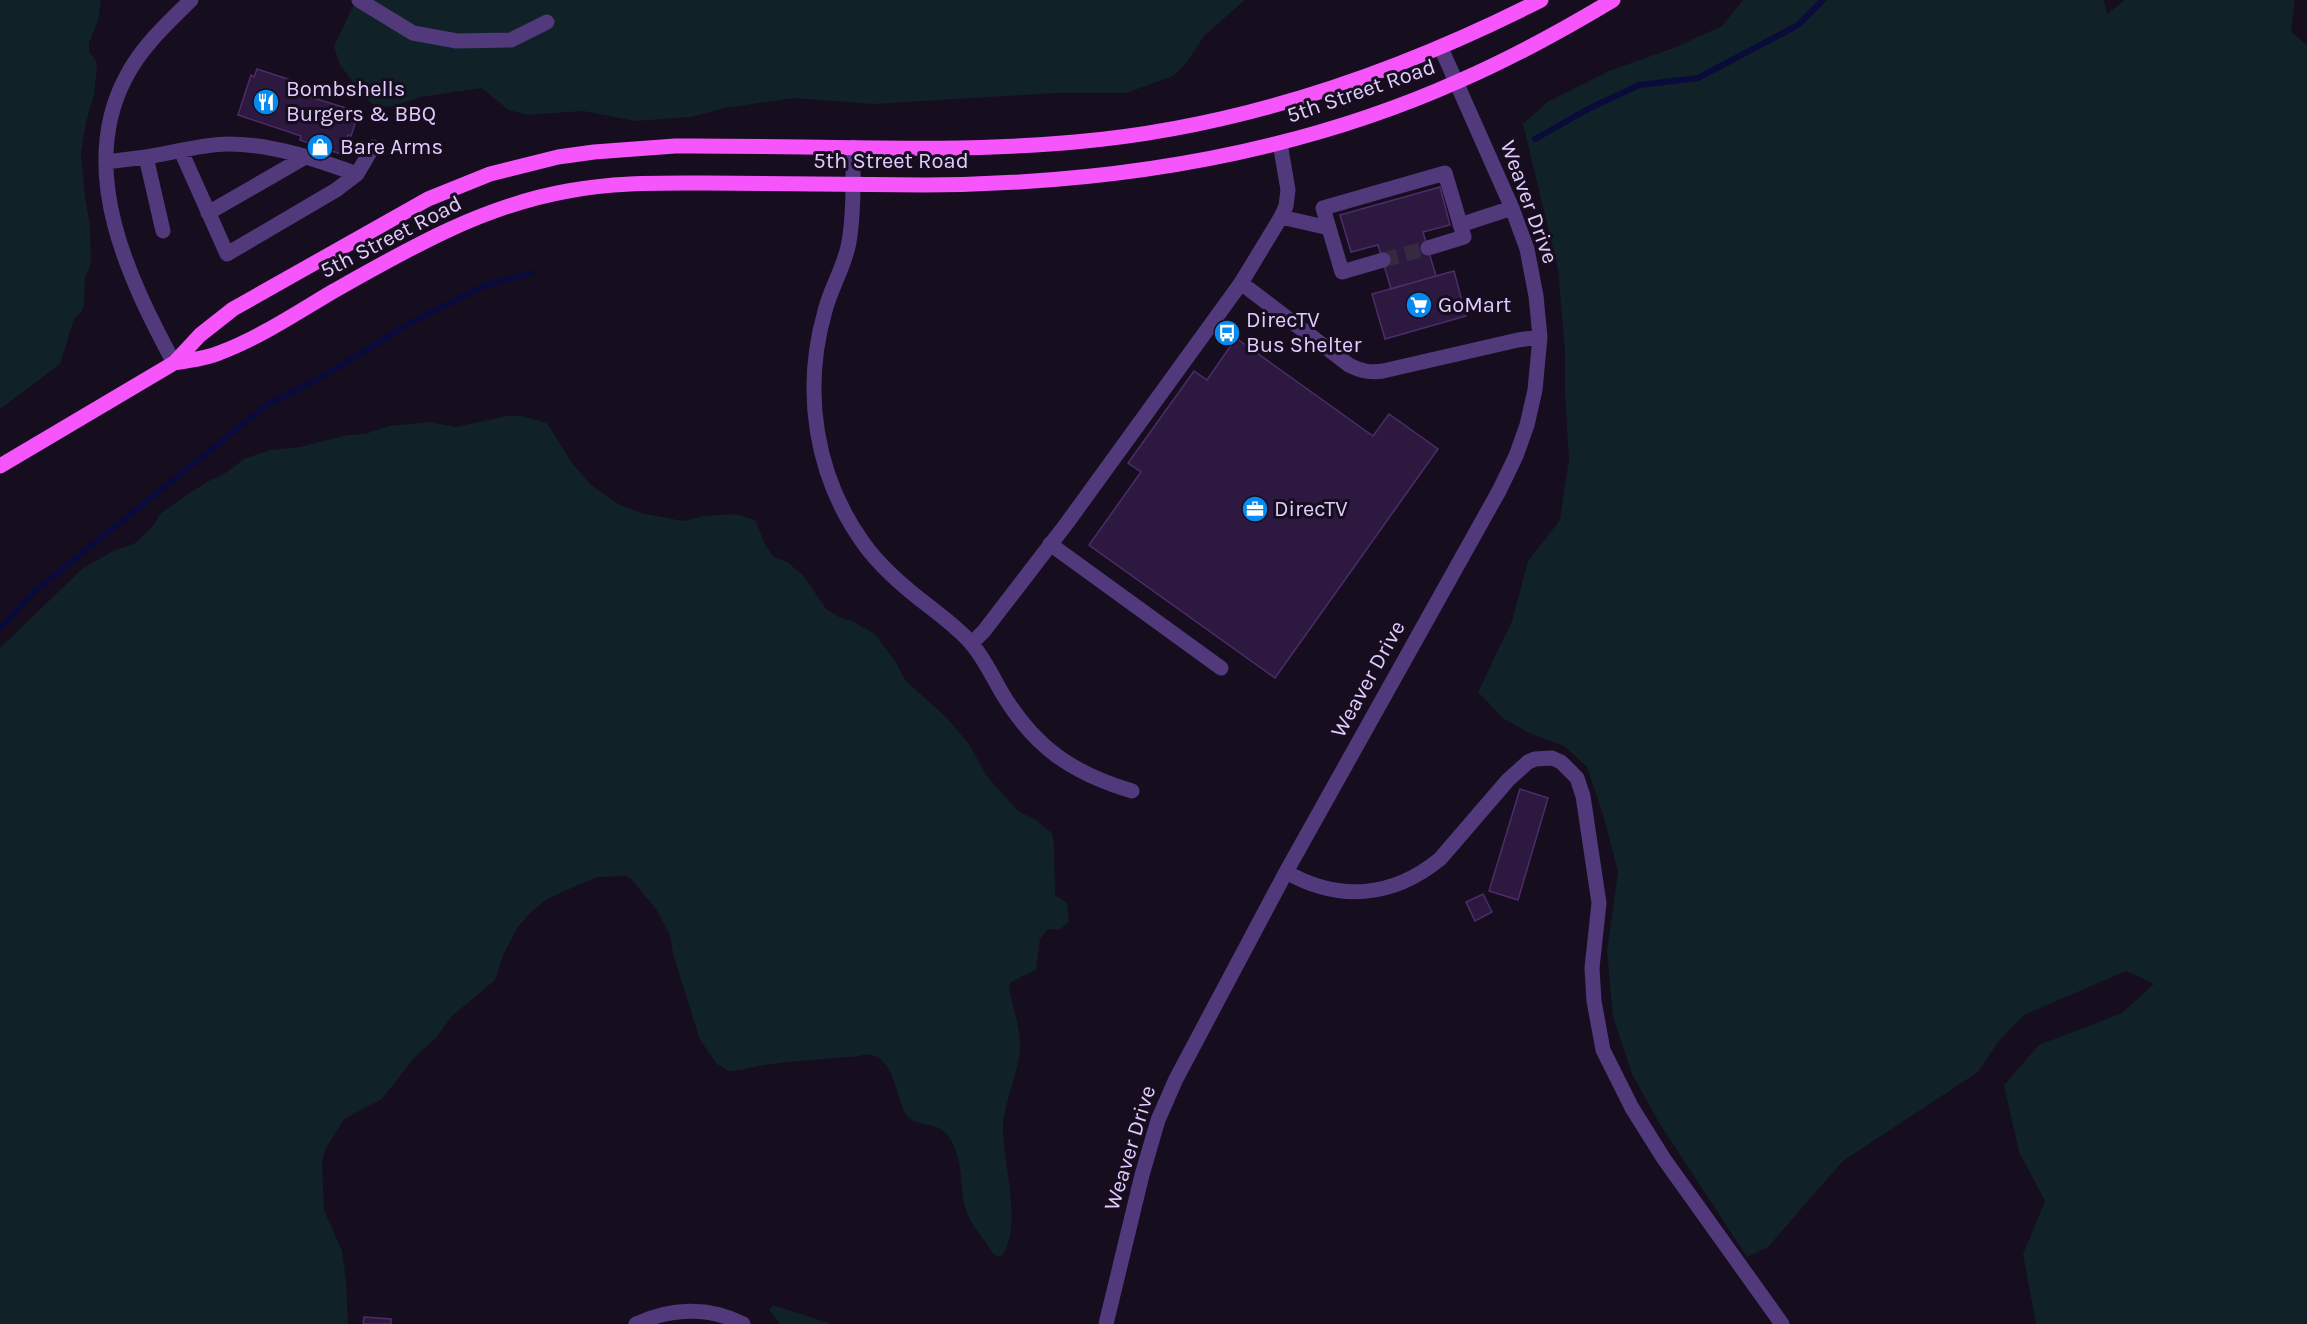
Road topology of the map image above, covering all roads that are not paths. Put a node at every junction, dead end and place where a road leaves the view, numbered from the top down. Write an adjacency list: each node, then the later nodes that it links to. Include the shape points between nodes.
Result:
1 (191, 0): 14 (street, via 155,35 117,95)
2 (359, 0): 5 (street, via 413,33 458,42 510,40)
3 (1541, 0): 6 (main road, 5th Street Road)
4 (1613, 0): 7 (main road, 5th Street Road)
5 (547, 22)
6 (1441, 48): 7 (street, Weaver Drive); 10 (main road, 5th Street Road, via 1309,97 1190,126 1075,142)
7 (1457, 82): 8 (main road, 5th Street Road); 17 (street, Weaver Drive)
8 (1281, 143): 16 (main road, 5th Street Road, via 1133,173 1064,180); 19 (street, via 1288,190)
9 (373, 147): 15 (street)
10 (853, 147): 16 (street); 27 (main road, 5th Street Road, via 631,149 558,157 490,174 398,214 233,309 200,335)
11 (181, 151): 12 (street, via 226,144 268,147); 13 (street); 18 (street)
12 (306, 156): 15 (street); 18 (street)
13 (146, 157): 14 (street); 22 (street)
14 (106, 162): 27 (street, via 114,225 155,327)
15 (357, 174): 18 (street, via 226,254)
16 (853, 184): 27 (main road, 5th Street Road, via 643,183 570,190 532,199 456,225 423,241 251,340 215,355); 30 (street, via 849,244 824,312 815,363 814,408 819,446 837,499 866,547 905,588)
17 (1512, 208): 20 (street); 26 (street, Weaver Drive, via 1533,273)
18 (208, 213)
19 (1281, 217): 21 (street); 25 (street)
20 (1460, 225): 21 (street, via 1445,173 1323,208); 23 (street, via 1464,237)
21 (1329, 228): 24 (street, via 1342,272)
22 (163, 231)
23 (1428, 248)
24 (1383, 260)
25 (1241, 283): 26 (street, via 1349,365 1372,373); 29 (street)
26 (1540, 337): 33 (street, Weaver Drive, via 1535,390 1516,456 1470,546)
27 (174, 363): 28 (main road, 5th Street Road)
28 (0, 466)
29 (1050, 544): 30 (street); 31 (street)
30 (972, 643): 32 (street, via 1017,717 1047,750 1082,773)
31 (1221, 668)
32 (1132, 791)
33 (1286, 872): 36 (street, Weaver Drive, via 1198,1033 1158,1120); 37 (street, via 1314,886 1352,892 1402,883 1440,859 1528,762 1552,758 1570,768 1583,796 1599,903 1592,968 1603,1050 1632,1108 1664,1159)
34 (636, 1324): 35 (street, via 668,1312 691,1311 713,1313)
35 (743, 1324)
36 (1106, 1324)
37 (1782, 1324)

